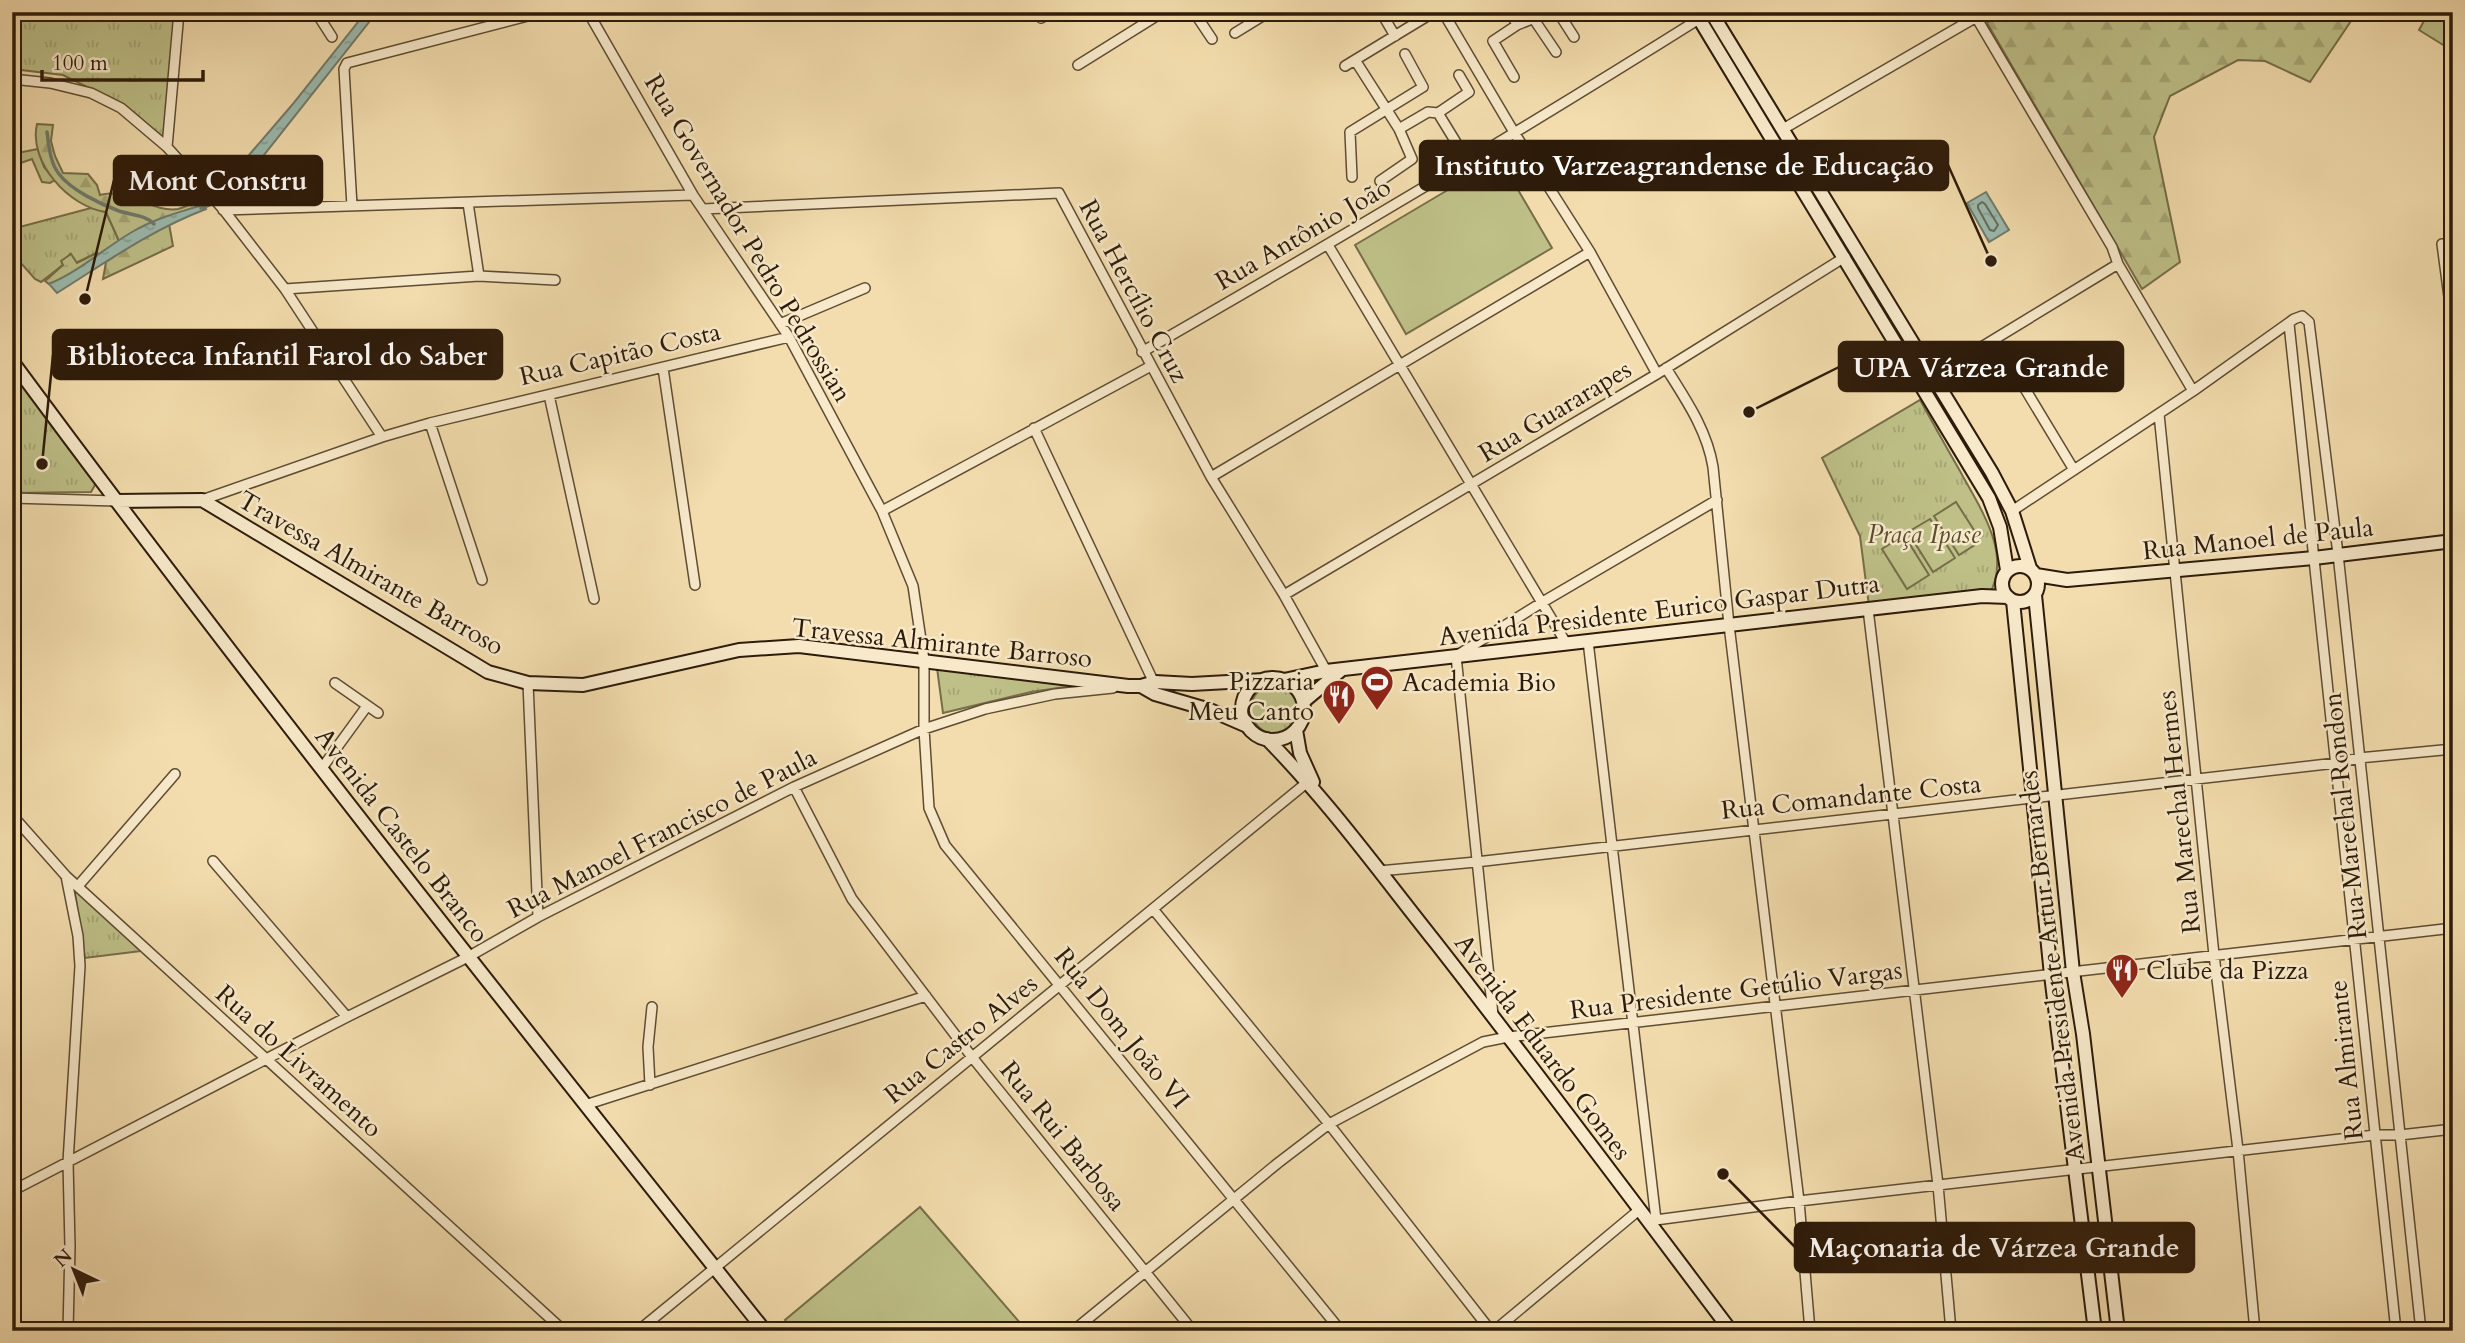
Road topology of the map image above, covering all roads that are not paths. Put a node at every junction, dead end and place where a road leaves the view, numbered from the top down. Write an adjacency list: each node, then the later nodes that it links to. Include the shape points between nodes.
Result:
1 (179, 12): 40 (street)
2 (316, 12): 23 (street)
3 (543, 12): 45 (street, via 346,63)
4 (588, 12): 43 (street, Rua Governador Pedro Pedrossian)
5 (1037, 12): 6 (street, via 1041,18)
6 (1052, 12)
7 (1163, 12): 29 (street)
8 (1194, 12): 25 (street)
9 (1381, 12): 22 (street)
10 (1434, 12): 22 (street)
11 (1443, 12): 38 (street)
12 (1511, 12): 20 (street)
13 (1549, 12): 19 (street)
14 (1558, 12): 24 (street)
15 (1711, 12): 37 (street)
16 (1262, 14): 21 (street)
17 (1978, 14): 37 (street); 52 (street)
18 (1697, 16): 38 (street, Rua Antônio João); 51 (street)
19 (1534, 18): 20 (street); 26 (street)
20 (1517, 25): 32 (street, via 1493,41)
21 (1235, 33)
22 (1395, 36): 28 (street)
23 (332, 37)
24 (1574, 37)
25 (1212, 39)
26 (1556, 52)
27 (1405, 54): 34 (street, via 1423,87)
28 (1355, 60): 30 (street); 34 (street)
29 (1079, 65)
30 (1345, 66)
31 (1459, 75): 35 (street, via 1469,92)
32 (1514, 77)
33 (12, 79): 40 (street, via 91,93 121,108)
34 (1387, 110): 36 (street); 41 (street, via 1350,132)
35 (1438, 113): 36 (street, via 1428,112); 39 (street)
36 (1399, 129): 42 (street, via 1412,159)
37 (1783, 129): 68 (street)
38 (1515, 134): 49 (street, Rua Antônio João); 50 (street)
39 (1457, 144)
40 (167, 147): 47 (street)
41 (1352, 177)
42 (1380, 181)
43 (693, 195): 44 (street); 46 (street, Rua Governador Pedro Pedrossian)
44 (468, 203): 45 (street); 53 (street)
45 (352, 206): 47 (street)
46 (704, 209): 57 (street, Rua Governador Pedro Pedrossian); 62 (street, Rua Hercílio Cruz, via 1059,193)
47 (223, 210): 56 (street)
48 (2442, 244): 59 (street)
49 (1328, 245): 62 (street, Rua Antônio João); 64 (street)
50 (1590, 252): 64 (street); 67 (street)
51 (1845, 257): 67 (street, Rua Guararapes); 89 (street, via 1989,498 2000,527)
52 (2118, 264): 61 (street); 69 (street)
53 (479, 276): 54 (street); 56 (street)
54 (555, 280)
55 (864, 288): 57 (street)
56 (285, 289): 74 (street)
57 (780, 324): 60 (street, Rua Governador Pedro Pedrossian)
58 (2289, 324): 69 (street); 85 (street, Rua Marechal Rondon, via 2302,316 2309,322); 86 (street, Rua Almirante)
59 (2453, 327)
60 (789, 337): 66 (street, Rua Capitão Costa); 82 (street, Rua Governador Pedro Pedrossian)
61 (1995, 339): 68 (street); 75 (street)
62 (1142, 352): 65 (street, Rua Hercílio Cruz)
63 (12, 361): 79 (street, Avenida Castelo Branco)
64 (1399, 365): 76 (street); 77 (street)
65 (1151, 366): 73 (street); 76 (street, Rua Hercílio Cruz)
66 (663, 368): 70 (street, Rua Capitão Costa); 92 (street)
67 (1662, 371): 77 (street, Rua Guararapes); 81 (street, via 1707,439)
68 (1934, 376): 83 (street)
69 (2193, 391): 71 (street)
70 (549, 395): 72 (street, Rua Capitão Costa); 96 (street)
71 (2159, 414): 75 (street); 87 (street, Rua Marechal Hermes)
72 (430, 423): 74 (street, Rua Capitão Costa); 90 (street)
73 (1034, 428): 82 (street); 111 (street)
74 (382, 437): 80 (street, Rua Capitão Costa)
75 (2074, 470): 83 (street)
76 (1211, 477): 94 (street, Rua Hercílio Cruz)
77 (1471, 486): 94 (street, Rua Guararapes); 98 (street)
78 (12, 498): 79 (street, Rua Capitão Costa)
79 (116, 500): 80 (street, Rua Capitão Costa); 122 (street, Avenida Castelo Branco)
80 (202, 500): 109 (street, Travessa Almirante Barroso, via 488,672)
81 (1717, 500): 98 (street); 100 (street)
82 (882, 511): 104 (street, Rua Governador Pedro Pedrossian, via 913,586)
83 (2012, 511): 88 (street)
84 (2453, 541): 85 (street, Rua Manoel de Paula)
85 (2338, 554): 86 (street, Rua Manoel de Paula); 120 (street, Rua Marechal Rondon)
86 (2314, 558): 87 (street, Rua Manoel de Paula); 121 (street, Rua Almirante)
87 (2175, 570): 91 (street, Rua Manoel de Paula); 124 (street, Rua Marechal Hermes)
88 (2033, 571): 89 (street, via 2018,565); 91 (street, Rua Manoel de Paula); 93 (street)
89 (2005, 575): 95 (street); 97 (street, via 2004,592)
90 (482, 580)
91 (2067, 580): 93 (street, Rua Manoel de Paula)
92 (695, 585)
93 (2036, 592): 97 (street, via 2025,601); 127 (street, Avenida Presidente Artur Bernardes)
94 (1284, 595): 105 (street, Rua Hercílio Cruz)
95 (1982, 596): 97 (street, Avenida Presidente Eurico Gaspar Dutra); 99 (street, Avenida Presidente Eurico Gaspar Dutra)
96 (594, 599)
97 (2010, 599): 128 (street, Avenida Presidente Artur Bernardes)
98 (1541, 603): 102 (street); 103 (street)
99 (1868, 609): 100 (street, Avenida Presidente Eurico Gaspar Dutra); 129 (street)
100 (1729, 625): 101 (street, Avenida Presidente Eurico Gaspar Dutra); 131 (street)
101 (1588, 641): 102 (street, Avenida Presidente Eurico Gaspar Dutra); 132 (street)
102 (1566, 643): 103 (street, Avenida Presidente Eurico Gaspar Dutra)
103 (1456, 656): 105 (street, Avenida Presidente Eurico Gaspar Dutra); 134 (street)
104 (924, 660): 109 (street, Travessa Almirante Barroso, via 799,646 739,650 583,685); 110 (street, Travessa Almirante Barroso); 116 (street, Rua Governador Pedro Pedrossian)
105 (1332, 674): 107 (street, Avenida Presidente Eurico Gaspar Dutra); 112 (street)
106 (1264, 680): 107 (street); 111 (street); 115 (street, via 1246,695 1242,710)
107 (1284, 680): 112 (street, via 1293,685)
108 (335, 683): 113 (street)
109 (528, 683): 139 (street)
110 (1134, 686): 111 (street, Travessa Almirante Barroso); 116 (street, Rua Manoel Francisco de Paula, via 1044,696)
111 (1155, 688): 115 (street)
112 (1303, 702): 117 (street)
113 (367, 706): 114 (street); 122 (street)
114 (378, 713)
115 (1247, 726): 118 (street)
116 (924, 729): 126 (street, Rua Manoel Francisco de Paula); 147 (street, Rua Dom João VI, via 929,808 946,845)
117 (1296, 730): 118 (street, via 1283,738); 125 (street)
118 (1267, 739): 125 (street, Avenida Eduardo Gomes)
119 (2453, 749): 120 (street, Rua Comandante Costa)
120 (2359, 758): 121 (street, Rua Comandante Costa); 141 (street, Rua Marechal Rondon)
121 (2336, 764): 124 (street, Rua Comandante Costa); 142 (street, Rua Almirante)
122 (322, 768): 144 (street, Avenida Castelo Branco)
123 (175, 774): 137 (street)
124 (2197, 778): 127 (street, Rua Comandante Costa); 143 (street, Rua Marechal Hermes)
125 (1312, 785): 135 (street, Avenida Eduardo Gomes); 138 (street, Rua Castro Alves)
126 (794, 787): 139 (street, Rua Manoel Francisco de Paula); 149 (street, Rua Rui Barbosa, via 852,899)
127 (2054, 796): 128 (street, Rua Comandante Costa); 145 (street, Avenida Presidente Artur Bernardes)
128 (2033, 797): 129 (street, Rua Comandante Costa); 146 (street, Avenida Presidente Artur Bernardes)
129 (1893, 814): 131 (street, Rua Comandante Costa); 148 (street)
130 (13, 818): 136 (street, Rua do Livramento)
131 (1755, 829): 132 (street, Rua Comandante Costa); 150 (street)
132 (1612, 845): 134 (street, Rua Comandante Costa); 154 (street)
133 (213, 861): 153 (street)
134 (1476, 862): 135 (street, Rua Comandante Costa); 152 (street)
135 (1379, 871): 152 (street, Avenida Eduardo Gomes)
136 (66, 876): 137 (street, Rua do Livramento); 165 (street, via 80,966)
137 (78, 886): 157 (street, Rua do Livramento)
138 (1153, 909): 147 (street, Rua Castro Alves); 160 (street)
139 (538, 917): 144 (street, Rua Manoel Francisco de Paula)
140 (2453, 928): 141 (street, Rua Presidente Getúlio Vargas)
141 (2379, 936): 142 (street, Rua Presidente Getúlio Vargas); 163 (street, Rua Marechal Rondon)
142 (2354, 940): 143 (street, Rua Presidente Getúlio Vargas); 162 (street, Rua Almirante)
143 (2214, 955): 145 (street, Rua Presidente Getúlio Vargas); 164 (street, Rua Marechal Hermes)
144 (468, 957): 153 (street, Rua Manoel Francisco de Paula); 159 (street, Avenida Castelo Branco)
145 (2073, 972): 146 (street, Rua Presidente Getúlio Vargas); 166 (street, Avenida Presidente Artur Bernardes)
146 (2051, 975): 148 (street, Rua Presidente Getúlio Vargas); 167 (street, Avenida Presidente Artur Bernardes)
147 (1060, 985): 156 (street, Rua Castro Alves); 170 (street, Rua Dom João VI)
148 (1914, 990): 150 (street, Rua Presidente Getúlio Vargas); 168 (street)
149 (926, 996): 156 (street, Rua Rui Barbosa); 158 (street)
150 (1776, 1006): 154 (street, Rua Presidente Getúlio Vargas); 171 (street)
151 (652, 1007): 158 (street)
152 (1493, 1016): 155 (street, Avenida Eduardo Gomes)
153 (347, 1017): 157 (street, Rua Manoel Francisco de Paula)
154 (1633, 1023): 155 (street, Rua Presidente Getúlio Vargas); 172 (street)
155 (1508, 1037): 160 (street, Rua Presidente Getúlio Vargas, via 1483,1042); 172 (street, Avenida Eduardo Gomes)
156 (972, 1057): 173 (street, Rua Castro Alves); 174 (street, Rua Rui Barbosa)
157 (267, 1060): 165 (street, Rua Manoel Francisco de Paula); 177 (street, Rua do Livramento)
158 (650, 1084): 159 (street)
159 (585, 1105): 173 (street, Avenida Castelo Branco)
160 (1329, 1124): 170 (street, Rua Presidente Getúlio Vargas); 182 (street)
161 (2453, 1129): 163 (street)
162 (2375, 1135): 163 (street); 164 (street); 189 (street, Rua Almirante)
163 (2400, 1135): 190 (street, Rua Marechal Rondon)
164 (2238, 1150): 166 (street); 188 (street, Rua Marechal Hermes)
165 (68, 1162): 169 (street, Rua Manoel Francisco de Paula); 176 (street)
166 (2098, 1166): 167 (street); 187 (street, Avenida Presidente Artur Bernardes)
167 (2077, 1168): 168 (street); 186 (street, Avenida Presidente Artur Bernardes)
168 (1938, 1185): 171 (street); 185 (street)
169 (12, 1191)
170 (1233, 1199): 174 (street, Rua Presidente Getúlio Vargas); 181 (street, Rua Dom João VI)
171 (1799, 1201): 172 (street); 184 (street)
172 (1648, 1217): 182 (street); 183 (street, Avenida Eduardo Gomes)
173 (715, 1268): 175 (street, Rua Castro Alves); 178 (street, Avenida Castelo Branco)
174 (1144, 1271): 179 (street, Rua Presidente Getúlio Vargas); 180 (street, Rua Rui Barbosa)
175 (645, 1329)
176 (68, 1331)
177 (564, 1331)
178 (765, 1331)
179 (1073, 1331)
180 (1193, 1331)
181 (1341, 1331)
182 (1493, 1331)
183 (1731, 1331)
184 (1810, 1331)
185 (1951, 1331)
186 (2095, 1331)
187 (2118, 1331)
188 (2255, 1331)
189 (2396, 1331)
190 (2421, 1331)

